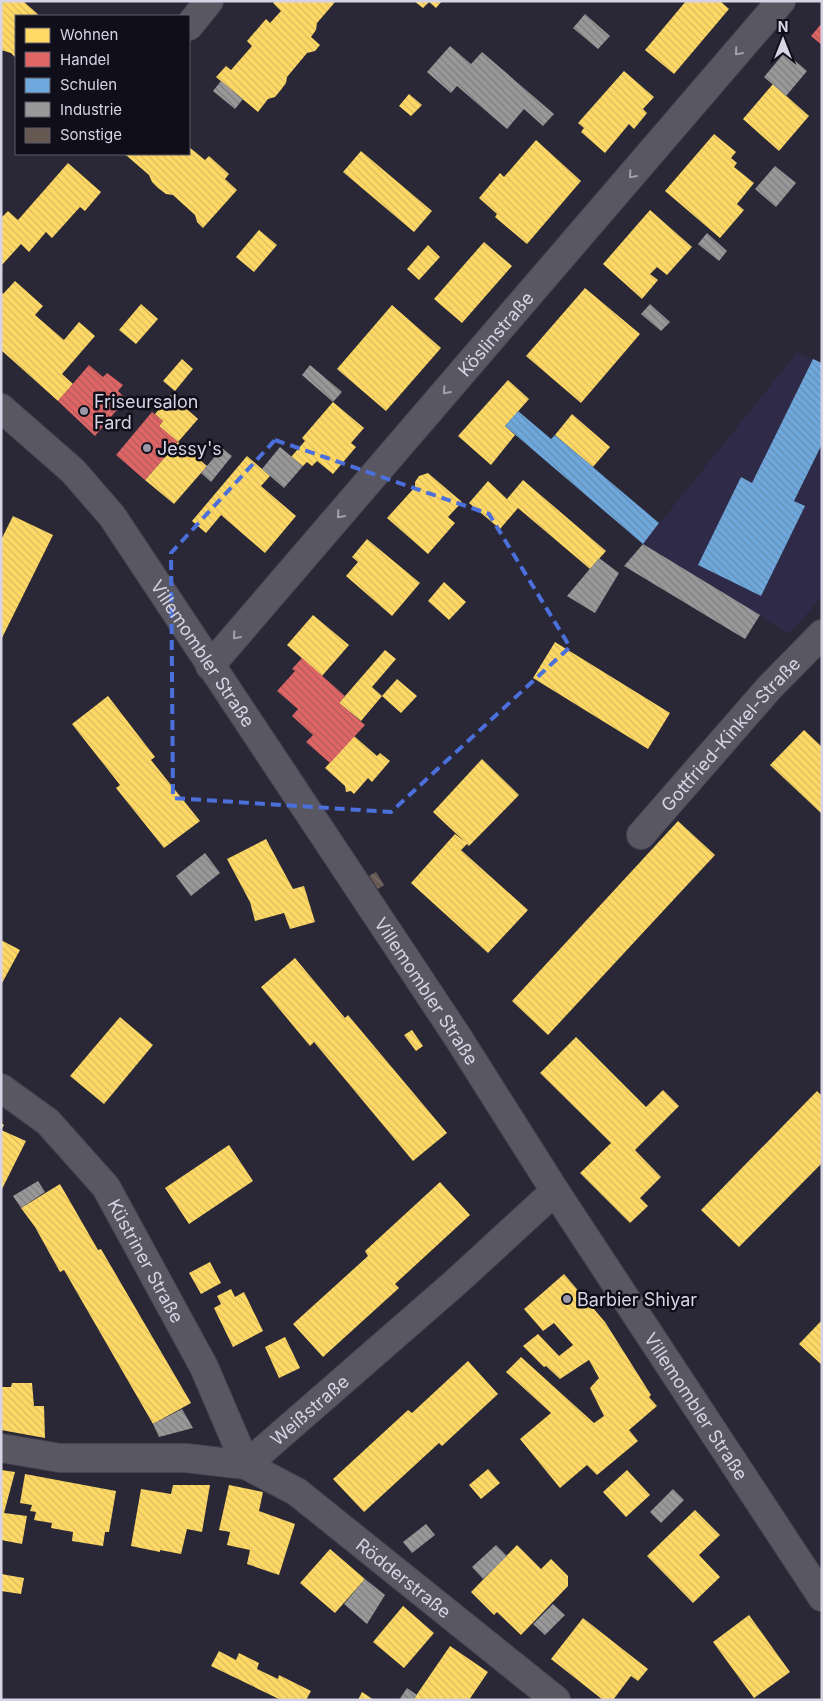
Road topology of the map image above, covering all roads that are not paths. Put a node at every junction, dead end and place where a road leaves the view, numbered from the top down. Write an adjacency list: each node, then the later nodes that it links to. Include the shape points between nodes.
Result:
1 (209, 1): 3 (street)
2 (781, 1): 6 (street, Köslinstraße, one-way to 6)
3 (190, 25)
4 (1, 408): 6 (street, Villemombler Straße, via 73,471 112,516)
5 (821, 637): 7 (street, Gottfried-Kinkel-Straße, via 769,688)
6 (210, 666): 9 (street, Villemombler Straße, via 457,1036)
7 (641, 835)
8 (1, 1088): 11 (street, Küstriner Straße, via 48,1122 106,1187 204,1366)
9 (555, 1191): 11 (street, Weißstraße); 12 (street, Villemombler Straße)
10 (1, 1448): 11 (street, via 60,1458 186,1458)
11 (246, 1465): 13 (street, Rödderstraße, via 297,1492)
12 (822, 1597)
13 (556, 1700)

